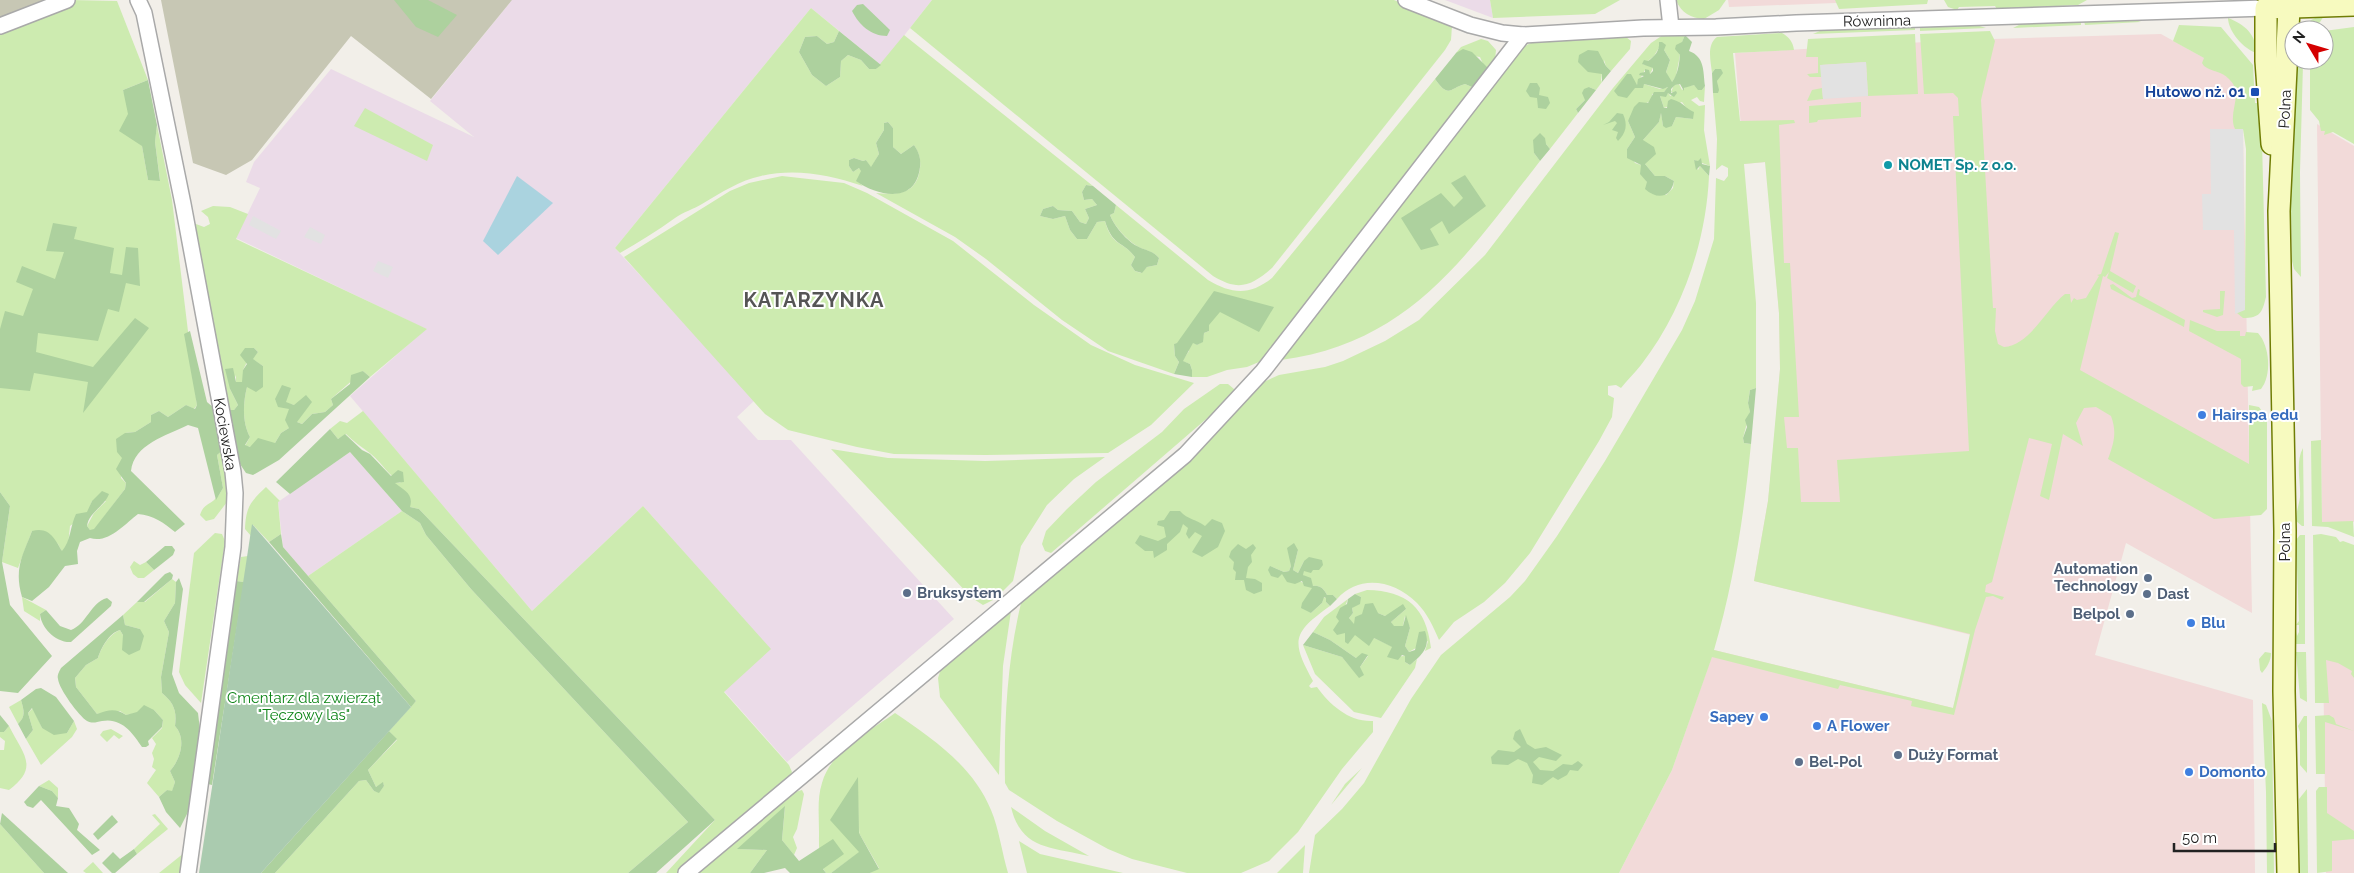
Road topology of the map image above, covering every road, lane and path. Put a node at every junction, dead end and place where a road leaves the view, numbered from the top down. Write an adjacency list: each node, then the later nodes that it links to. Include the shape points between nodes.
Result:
1 (67, 0): 8 (street)
2 (138, 0): 12 (street, Kociewska, via 144,13 183,204 235,493 233,547)
3 (1406, 0): 10 (street, Równinna, via 1481,28)
4 (1668, 0): 9 (street)
5 (2354, 5): 7 (street, Równinna)
6 (2266, 8): 7 (street, Równinna); 9 (street, Równinna); 11 (street, Polna, via 2266,61)
7 (2289, 8): 11 (street, Polna)
8 (0, 26)
9 (1671, 27): 10 (street, Równinna)
10 (1523, 35): 13 (street, via 1263,371 1185,455)
11 (2279, 211): 14 (street, Polna)
12 (188, 873)
13 (686, 873)
14 (2288, 873)

